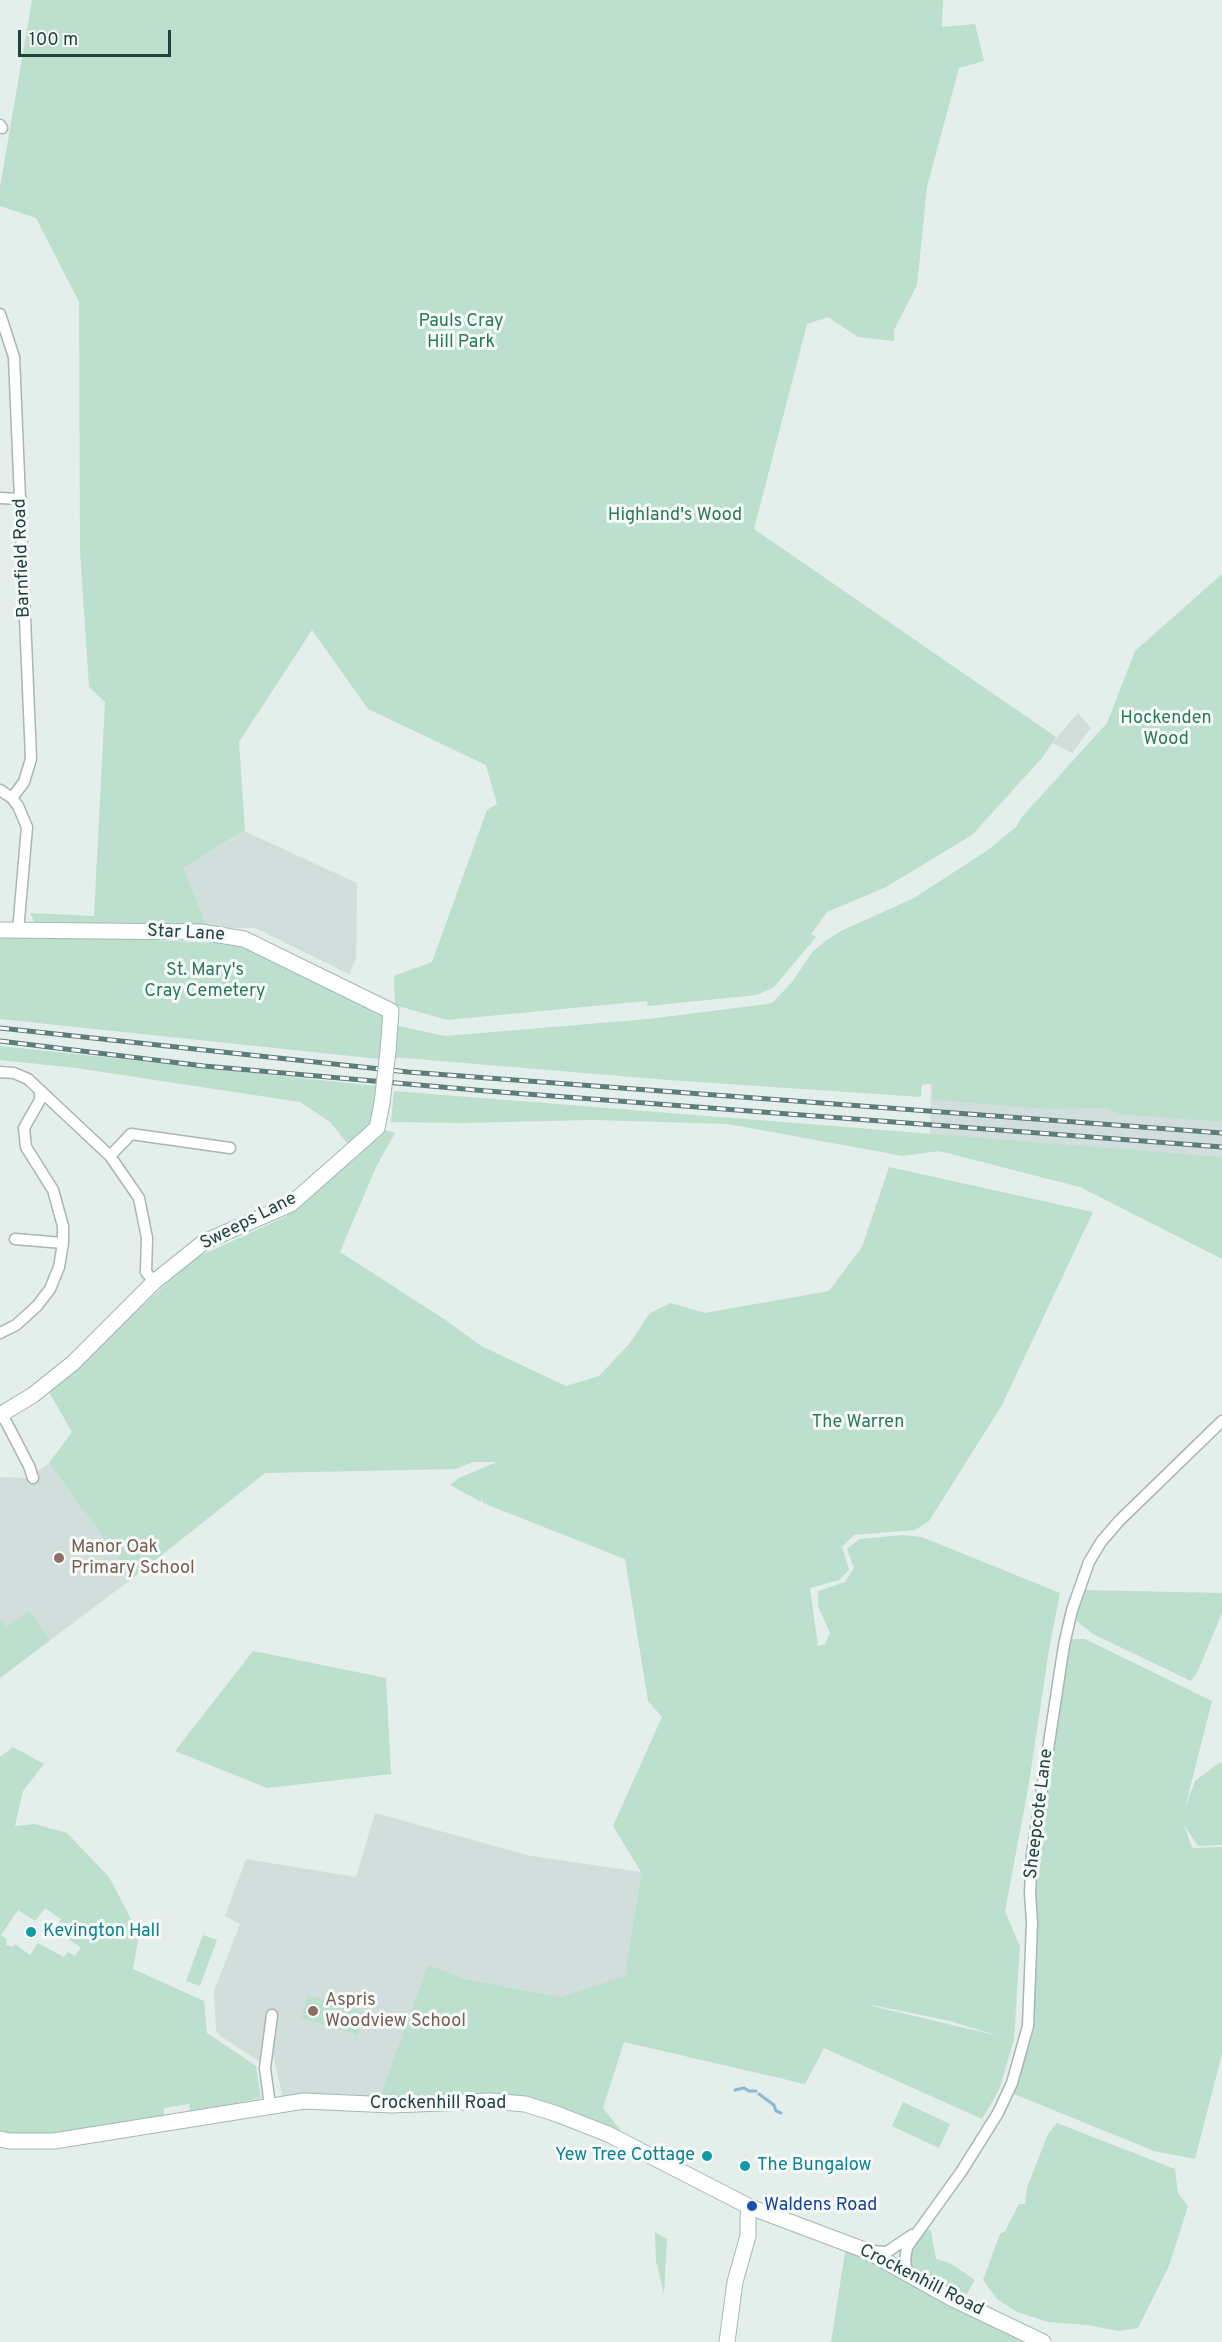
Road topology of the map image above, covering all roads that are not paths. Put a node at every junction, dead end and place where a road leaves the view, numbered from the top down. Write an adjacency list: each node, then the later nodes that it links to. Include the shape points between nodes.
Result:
1 (0, 314): 3 (street, Barnfield Road, via 14,357)
2 (0, 498): 3 (street)
3 (21, 499): 5 (street, Barnfield Road, via 31,759 24,782)
4 (0, 790): 5 (street)
5 (12, 798): 7 (street, via 24,816 27,834)
6 (0, 930): 7 (street, Star Lane)
7 (18, 931): 8 (street, Star Lane, via 201,932 244,939)
8 (391, 1011): 15 (street, Sweeps Lane, bridge, via 377,1128 291,1204 204,1242)
9 (0, 1072): 10 (street, via 28,1079)
10 (40, 1090): 12 (street); 14 (street, via 40,1100 24,1128 26,1147 53,1190 63,1226)
11 (230, 1148): 12 (street, via 131,1134)
12 (110, 1156): 15 (street, via 139,1198 147,1238 146,1272)
13 (15, 1239): 14 (street)
14 (63, 1243): 16 (street, via 50,1289 16,1325)
15 (154, 1282): 17 (street, Sweeps Lane, via 74,1363)
16 (0, 1333)
17 (1, 1414): 19 (street, Sweeps Lane)
18 (1222, 1421): 25 (street, Sheepcote Lane, via 1119,1521 1089,1562 1064,1645 1032,1854 1028,2026 1012,2083 998,2113)
19 (33, 1478)
20 (272, 2015): 21 (street, via 265,2068)
21 (270, 2106): 22 (street, Crockenhill Road, via 54,2141); 23 (street, Crockenhill Road, via 304,2101 525,2104 608,2134)
22 (0, 2139)
23 (750, 2207): 24 (street, Crockenhill Road); 26 (street)
24 (770, 2215): 26 (street); 27 (street, Crockenhill Road)
25 (915, 2234): 27 (street, Sheepcote Lane, via 887,2252); 28 (street, Sheepcote Lane, via 907,2247)
26 (748, 2236): 29 (street, via 735,2282)
27 (867, 2251): 28 (street, Crockenhill Road)
28 (907, 2274): 30 (street, Crockenhill Road)
29 (727, 2342)
30 (1043, 2342)

